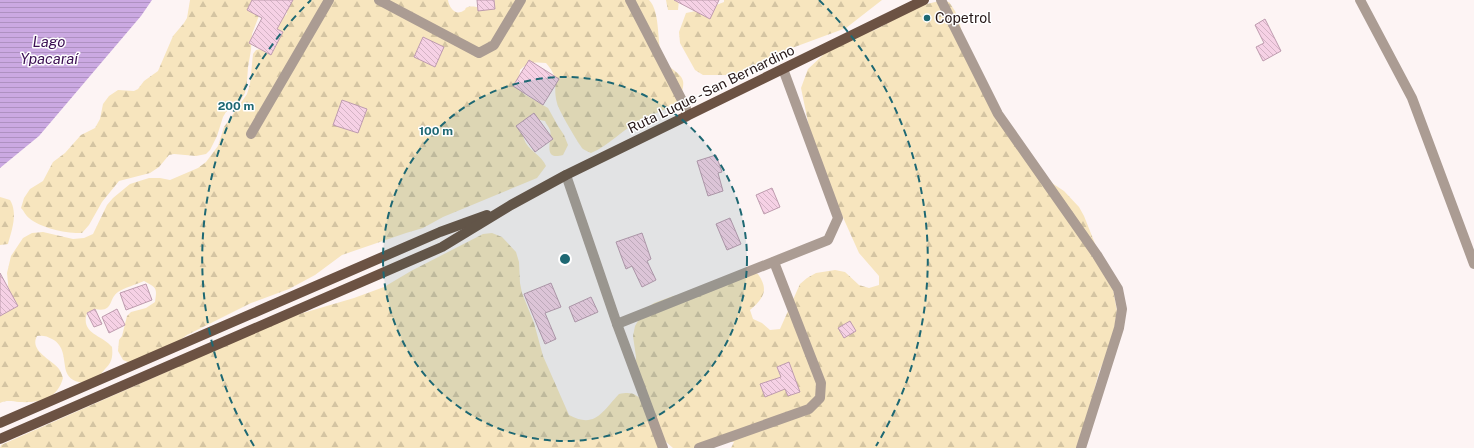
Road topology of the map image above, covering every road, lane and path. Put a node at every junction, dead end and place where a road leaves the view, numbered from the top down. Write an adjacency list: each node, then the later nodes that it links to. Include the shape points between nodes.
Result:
1 (329, 0): 10 (street)
2 (379, 0): 3 (street, via 480,53 494,45)
3 (521, 0)
4 (630, 0): 9 (street, via 686,108)
5 (924, 0): 8 (main road, Ruta Luque - San Bernardino)
6 (941, 0): 20 (street, via 998,114 1118,289 1122,309 1119,328)
7 (1360, 0): 14 (street, via 1412,98)
8 (783, 69): 9 (main road, Ruta Luque - San Bernardino); 13 (street, via 838,218 828,240)
9 (686, 116): 11 (main road, Ruta Luque - San Bernardino)
10 (251, 134)
11 (566, 175): 12 (main road, Ruta Luque - San Bernardino); 15 (street)
12 (511, 205): 16 (main road, via 440,232); 17 (main road, via 442,247)
13 (774, 262): 15 (street); 19 (street, via 821,383 820,398 809,409)
14 (1474, 264)
15 (617, 324): 18 (street)
16 (0, 423)
17 (0, 439)
18 (663, 448)
19 (699, 448)
20 (1081, 448)

